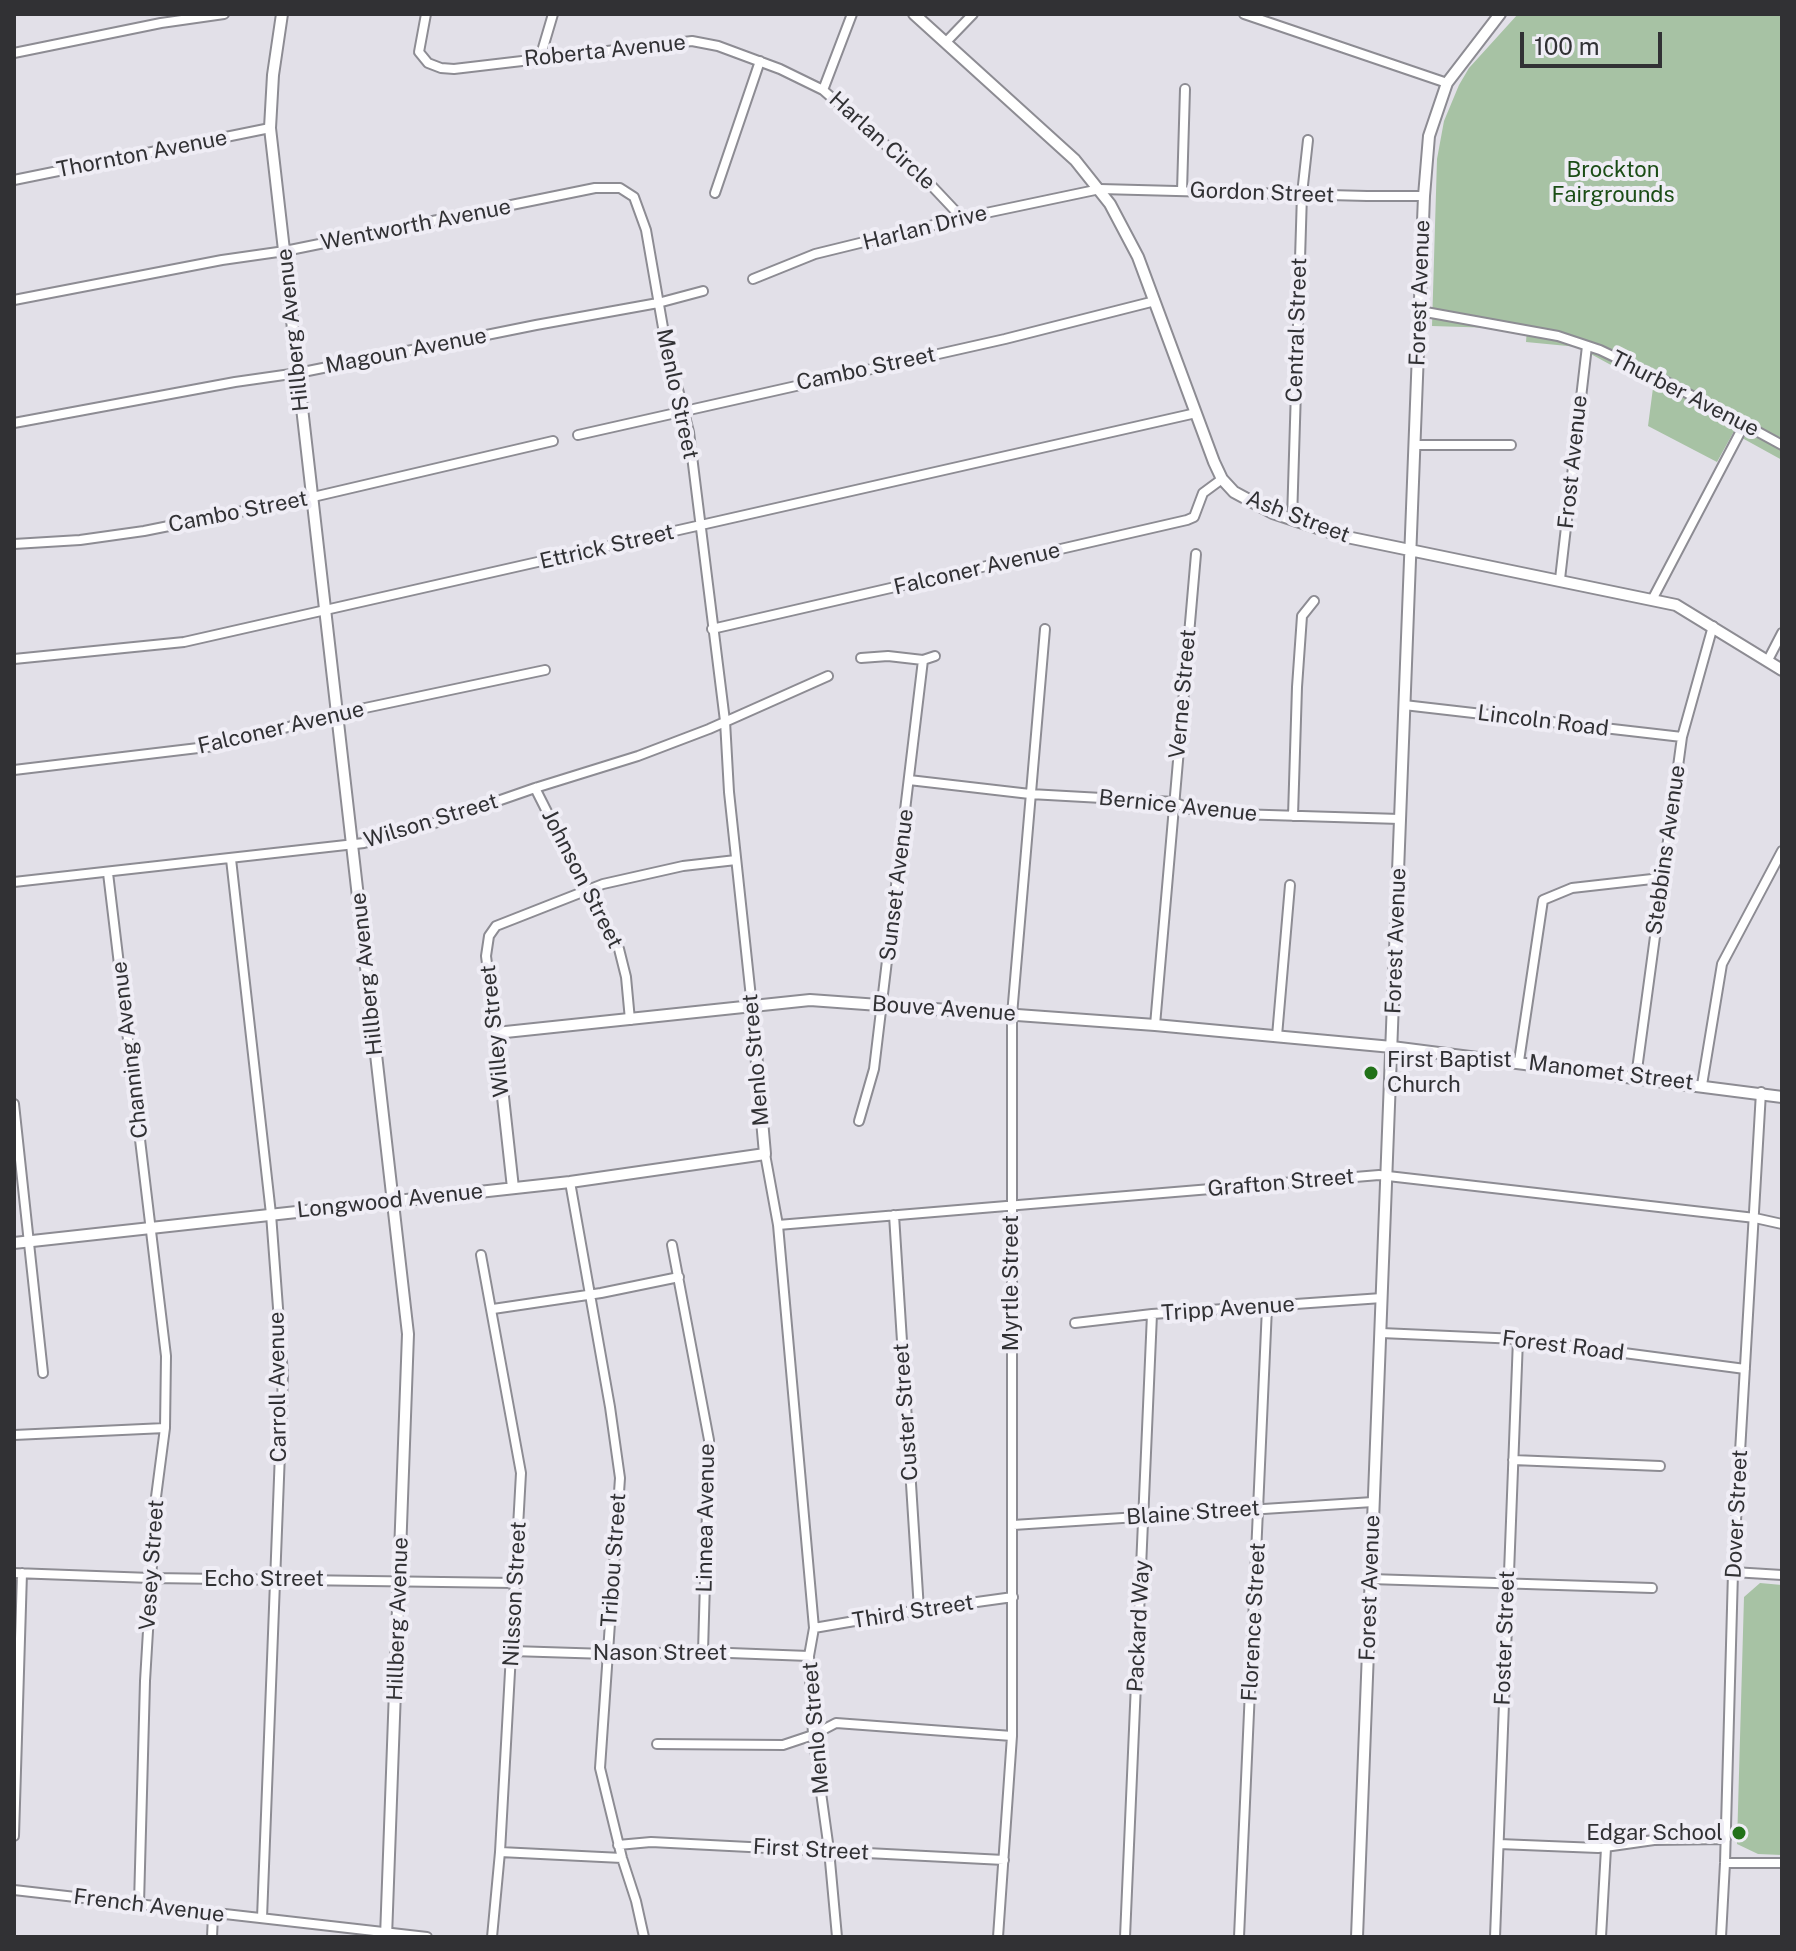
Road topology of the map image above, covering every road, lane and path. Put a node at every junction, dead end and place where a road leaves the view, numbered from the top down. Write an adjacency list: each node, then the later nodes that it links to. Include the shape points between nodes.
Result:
1 (224, 14): 10 (street)
2 (282, 14): 18 (street, Hillberg Avenue)
3 (426, 14): 13 (street, Roberta Avenue, via 419,52 427,63 454,69)
4 (553, 14): 13 (street)
5 (852, 14): 17 (street, Harlan Circle)
6 (914, 14): 11 (street, Ash Street)
7 (973, 14): 11 (street)
8 (1244, 14): 15 (street)
9 (1500, 14): 15 (street, Forest Avenue)
10 (161, 19): 12 (street)
11 (946, 42): 21 (street, Ash Street)
12 (14, 53)
13 (540, 58): 14 (street, Roberta Avenue, via 683,40)
14 (760, 61): 17 (street, Roberta Avenue); 24 (street)
15 (1447, 83): 26 (street, Forest Avenue, via 1429,136)
16 (1185, 89): 22 (street)
17 (823, 90): 27 (street, Harlan Circle)
18 (270, 128): 20 (street, Thornton Avenue); 28 (street, Hillberg Avenue)
19 (1308, 140): 25 (street, Central Street)
20 (14, 180)
21 (1100, 189): 22 (street, Gordon Street); 27 (street, Harlan Drive); 32 (street, Ash Street, via 1128,235)
22 (1182, 191): 25 (street, Gordon Street)
23 (629, 192): 28 (street, Wentworth Avenue, via 595,188); 33 (street, Menlo Street, via 638,202 646,230)
24 (715, 193)
25 (1302, 194): 26 (street, Gordon Street); 48 (street, Central Street)
26 (1424, 196): 34 (street, Forest Avenue)
27 (962, 218): 29 (street, Harlan Drive, via 815,254)
28 (285, 251): 31 (street, Wentworth Avenue); 36 (street, Hillberg Avenue)
29 (753, 279)
30 (703, 291): 33 (street, Magoun Avenue)
31 (14, 300)
32 (1155, 301): 37 (street, Cambo Street); 38 (street, Ash Street)
33 (658, 303): 36 (street, Magoun Avenue); 37 (street, Menlo Street)
34 (1420, 311): 35 (street, Thurber Avenue); 43 (street, Forest Avenue)
35 (1587, 346): 40 (street, Thurber Avenue); 53 (street, Frost Avenue)
36 (298, 373): 39 (street, Magoun Avenue); 47 (street, Hillberg Avenue)
37 (685, 411): 41 (street, Cambo Street); 49 (street, Menlo Street)
38 (1196, 413): 46 (street, Ash Street); 49 (street, Ettrick Street)
39 (14, 423)
40 (1744, 425): 45 (street, Thurber Avenue); 54 (street)
41 (578, 435)
42 (553, 441): 47 (street, Cambo Street)
43 (1415, 445): 44 (street); 51 (street, Forest Avenue)
44 (1511, 445)
45 (1782, 445)
46 (1222, 479): 48 (street, Ash Street, via 1243,498); 58 (street, Falconer Avenue, via 1203,493 1194,517 1187,520)
47 (313, 497): 50 (street, Cambo Street, via 144,531); 56 (street, Hillberg Avenue)
48 (1292, 520): 51 (street, Ash Street)
49 (701, 525): 56 (street, Ettrick Street); 58 (street, Menlo Street)
50 (14, 544)
51 (1411, 552): 53 (street, Ash Street); 69 (street, Forest Avenue)
52 (1196, 554): 77 (street, Verne Street)
53 (1560, 579): 54 (street, Ash Street)
54 (1653, 598): 57 (street, Ash Street)
55 (1314, 601): 78 (street, via 1302,616)
56 (325, 611): 63 (street, Ettrick Street, via 184,642); 70 (street, Hillberg Avenue)
57 (1713, 626): 65 (street, Ash Street); 72 (street, Stebbins Avenue)
58 (712, 629): 71 (street, Menlo Street)
59 (1045, 629): 76 (street, Myrtle Street)
60 (1782, 633): 65 (street)
61 (935, 656): 64 (street)
62 (861, 658): 64 (street)
63 (14, 659)
64 (923, 660): 74 (street, Sunset Avenue)
65 (1768, 660): 67 (street, Ash Street)
66 (545, 670): 70 (street, Falconer Avenue)
67 (1782, 670)
68 (828, 676): 71 (street, Wilson Street)
69 (1404, 705): 72 (street, Lincoln Road); 79 (street, Forest Avenue)
70 (339, 715): 73 (street, Falconer Avenue, via 199,749); 80 (street, Hillberg Avenue)
71 (725, 721): 75 (street, Wilson Street, via 618,763); 83 (street, Menlo Street)
72 (1682, 737): 85 (street, Stebbins Avenue)
73 (14, 770)
74 (909, 780): 76 (street, Bernice Avenue); 89 (street, Sunset Avenue)
75 (535, 788): 80 (street, Wilson Street); 88 (street, Johnson Street)
76 (1030, 794): 77 (street, Bernice Avenue); 91 (street, Myrtle Street)
77 (1174, 802): 78 (street, Bernice Avenue, via 1190,809); 93 (street, Verne Street)
78 (1293, 816): 79 (street, Bernice Avenue)
79 (1400, 819): 96 (street, Forest Avenue)
80 (353, 846): 82 (street, Wilson Street); 108 (street, Hillberg Avenue)
81 (1782, 851): 99 (street, via 1722,964)
82 (231, 859): 84 (street, Wilson Street); 110 (street, Carroll Avenue)
83 (736, 860): 88 (street, via 668,869); 90 (street, Menlo Street)
84 (108, 873): 86 (street, Wilson Street); 115 (street, Channing Avenue)
85 (1661, 878): 97 (street, via 1572,888 1543,900); 98 (street, Stebbins Avenue)
86 (14, 882)
87 (1290, 885): 95 (street)
88 (586, 889): 92 (street, Johnson Street, via 619,949); 94 (street, Willey Street, via 492,930 486,956)
89 (882, 1004): 90 (street, Bouve Avenue, via 810,1000); 91 (street, Bouve Avenue); 103 (street, Sunset Avenue, via 874,1069)
90 (752, 1007): 92 (street, Bouve Avenue); 104 (street, Menlo Street)
91 (1012, 1015): 93 (street, Bouve Avenue); 109 (street, Myrtle Street)
92 (630, 1020): 94 (street, Bouve Avenue)
93 (1155, 1025): 95 (street, Bouve Avenue)
94 (496, 1033): 107 (street, Willey Street)
95 (1277, 1036): 96 (street, Bouve Avenue)
96 (1392, 1047): 97 (street, Manomet Street); 105 (street, Forest Avenue)
97 (1519, 1061): 98 (street, Manomet Street)
98 (1636, 1077): 99 (street, Manomet Street)
99 (1702, 1085): 100 (street, Manomet Street)
100 (1761, 1092): 101 (street, Manomet Street); 112 (street, Dover Street)
101 (1782, 1097)
102 (14, 1104): 116 (street)
103 (859, 1121)
104 (765, 1154): 106 (street, Longwood Avenue); 114 (street, Menlo Street)
105 (1388, 1175): 109 (street, Grafton Street); 112 (street, Grafton Street); 122 (street, Forest Avenue)
106 (570, 1182): 107 (street, Longwood Avenue); 121 (street, Tribou Street)
107 (513, 1188): 108 (street, Longwood Avenue)
108 (393, 1200): 110 (street, Longwood Avenue); 145 (street, Hillberg Avenue, via 408,1334)
109 (1011, 1205): 111 (street, Grafton Street); 138 (street, Myrtle Street)
110 (271, 1214): 115 (street, Longwood Avenue); 144 (street, Carroll Avenue, via 283,1375)
111 (894, 1215): 114 (street, Grafton Street); 150 (street, Custer Street)
112 (1755, 1218): 113 (street, Grafton Street); 129 (street, Dover Street)
113 (1782, 1224)
114 (778, 1225): 151 (street, Menlo Street)
115 (152, 1227): 116 (street, Longwood Avenue); 131 (street, Vesey Street, via 166,1356)
116 (29, 1242): 117 (street, Longwood Avenue); 130 (street)
117 (14, 1243)
118 (672, 1245): 120 (street, Linnea Avenue)
119 (481, 1255): 124 (street, Nilsson Street)
120 (679, 1277): 121 (street); 153 (street, Linnea Avenue, via 709,1440)
121 (589, 1295): 124 (street); 154 (street, Tribou Street, via 620,1478)
122 (1382, 1298): 123 (street, Tripp Avenue); 127 (street, Forest Avenue)
123 (1267, 1307): 125 (street, Tripp Avenue); 136 (street, Florence Street)
124 (493, 1309): 146 (street, Nilsson Street, via 521,1473)
125 (1152, 1314): 126 (street, Tripp Avenue); 137 (street, Packard Way)
126 (1075, 1323)
127 (1381, 1333): 128 (street, Forest Road); 135 (street, Forest Avenue)
128 (1518, 1339): 129 (street, Forest Road); 133 (street, Foster Street)
129 (1745, 1369): 139 (street, Dover Street)
130 (43, 1373)
131 (165, 1428): 132 (street); 142 (street, Vesey Street)
132 (14, 1435)
133 (1513, 1460): 134 (street); 147 (street, Foster Street)
134 (1660, 1466)
135 (1373, 1502): 136 (street, Blaine Street); 143 (street, Forest Avenue)
136 (1259, 1508): 137 (street, Blaine Street); 183 (street, Florence Street)
137 (1143, 1518): 138 (street, Blaine Street); 182 (street, Packard Way)
138 (1013, 1525): 149 (street, Myrtle Street)
139 (1733, 1572): 141 (street); 160 (street, Dover Street)
140 (18, 1573): 142 (street, Echo Street); 159 (street)
141 (1782, 1575)
142 (151, 1578): 144 (street, Echo Street); 171 (street, Vesey Street)
143 (1370, 1579): 147 (street); 184 (street, Forest Avenue)
144 (275, 1580): 145 (street, Echo Street); 173 (street, Carroll Avenue)
145 (400, 1580): 146 (street, Echo Street); 174 (street, Hillberg Avenue)
146 (515, 1583): 152 (street, Nilsson Street)
147 (1507, 1584): 148 (street); 161 (street, Foster Street)
148 (1652, 1588)
149 (1013, 1597): 150 (street, Third Street); 157 (street, Myrtle Street)
150 (919, 1610): 151 (street, Third Street)
151 (814, 1628): 155 (street, Menlo Street)
152 (512, 1651): 154 (street, Nason Street); 165 (street, Nilsson Street)
153 (703, 1652): 154 (street, Nason Street); 155 (street, Nason Street)
154 (607, 1654): 162 (street, Tribou Street, via 600,1768)
155 (809, 1656): 156 (street, Menlo Street)
156 (813, 1735): 157 (street, via 836,1723); 158 (street, via 783,1745); 164 (street, Menlo Street)
157 (1012, 1736): 167 (street, Myrtle Street)
158 (657, 1744)
159 (14, 1836)
160 (1726, 1839): 163 (street, via 1654,1840); 168 (street, Dover Street)
161 (1499, 1844): 163 (street); 185 (street, Foster Street)
162 (618, 1845): 164 (street, First Street); 166 (street, Tribou Street)
163 (1606, 1848): 186 (street)
164 (829, 1850): 167 (street, First Street); 180 (street, Menlo Street)
165 (500, 1852): 166 (street); 178 (street, Nilsson Street)
166 (622, 1858): 175 (street, Tribou Street)
167 (1004, 1860): 181 (street, Myrtle Street)
168 (1725, 1863): 169 (street); 187 (street, Dover Street)
169 (1782, 1863)
170 (14, 1890): 171 (street, French Avenue)
171 (139, 1904): 172 (street, French Avenue)
172 (213, 1915): 173 (street, French Avenue); 176 (street)
173 (262, 1918): 174 (street, French Avenue)
174 (386, 1934): 177 (street, French Avenue)
175 (644, 1936): 179 (street)
176 (212, 1937)
177 (427, 1937)
178 (492, 1937)
179 (631, 1937)
180 (837, 1937)
181 (998, 1937)
182 (1125, 1937)
183 (1239, 1937)
184 (1357, 1937)
185 (1495, 1937)
186 (1601, 1937)
187 (1721, 1937)

